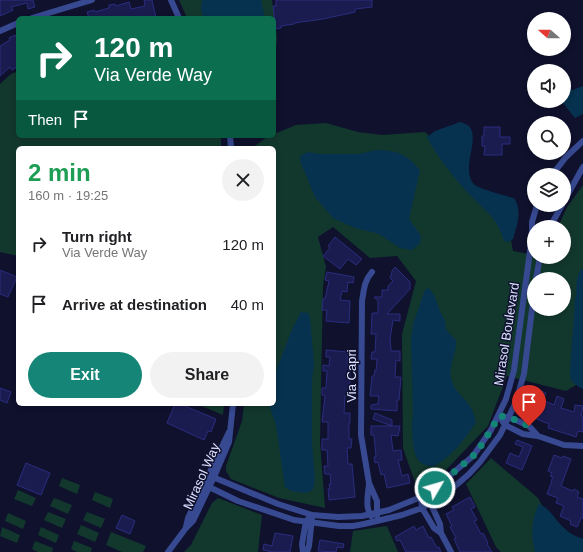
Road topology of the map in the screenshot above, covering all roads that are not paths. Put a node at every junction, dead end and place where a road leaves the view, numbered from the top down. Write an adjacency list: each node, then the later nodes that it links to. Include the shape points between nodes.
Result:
1 (92, 0): 3 (street)
2 (170, 0): 4 (street)
3 (39, 16)
4 (178, 16)
5 (16, 24): 6 (street)
6 (0, 31)
7 (583, 142): 9 (street)
8 (583, 167): 10 (street)
9 (557, 168)
10 (571, 188)
11 (535, 212): 15 (street, Mirasol Boulevard, via 514,370)
12 (372, 272): 21 (street, Via Capri, via 367,278 362,301 361,435)
13 (531, 316): 16 (street, Mirasol Boulevard, via 524,374)
14 (233, 406): 20 (street, Mirasol Way, via 229,442)
15 (499, 416): 16 (street); 17 (street); 23 (street, Mirasol Boulevard, via 473,456)
16 (509, 417): 17 (street, Mirasol Boulevard); 18 (street, via 529,426)
17 (505, 425): 18 (street, via 523,434); 24 (street, Mirasol Boulevard, via 492,448 469,474)
18 (538, 436): 19 (street, via 564,445)
19 (583, 446)
20 (211, 476): 22 (street, Mirasol Way); 27 (street, Mirasol Boulevard, via 278,504)
21 (369, 483): 26 (street, Via Capri, via 377,501); 28 (street, Via Capri)
22 (206, 486): 29 (street, Mirasol Boulevard, via 238,501 294,520); 33 (street, Mirasol Way, via 193,521)
23 (421, 497): 24 (street); 25 (street); 26 (street, Mirasol Boulevard)
24 (430, 502): 25 (street, Mirasol Boulevard); 32 (street, via 440,524)
25 (422, 508): 30 (street, Mirasol Boulevard); 32 (street, via 434,528)
26 (377, 512): 28 (street, Mirasol Boulevard); 30 (street, Via Capri)
27 (312, 514): 28 (street, Mirasol Boulevard, via 338,517); 29 (street); 31 (street)
28 (369, 514): 30 (street)
29 (306, 521): 31 (street, Mirasol Boulevard); 34 (street)
30 (377, 521): 31 (street, Mirasol Boulevard, via 353,526)
31 (313, 522): 35 (street)
32 (441, 533): 36 (street)
33 (168, 552)
34 (302, 552)
35 (307, 552)
36 (452, 552)

